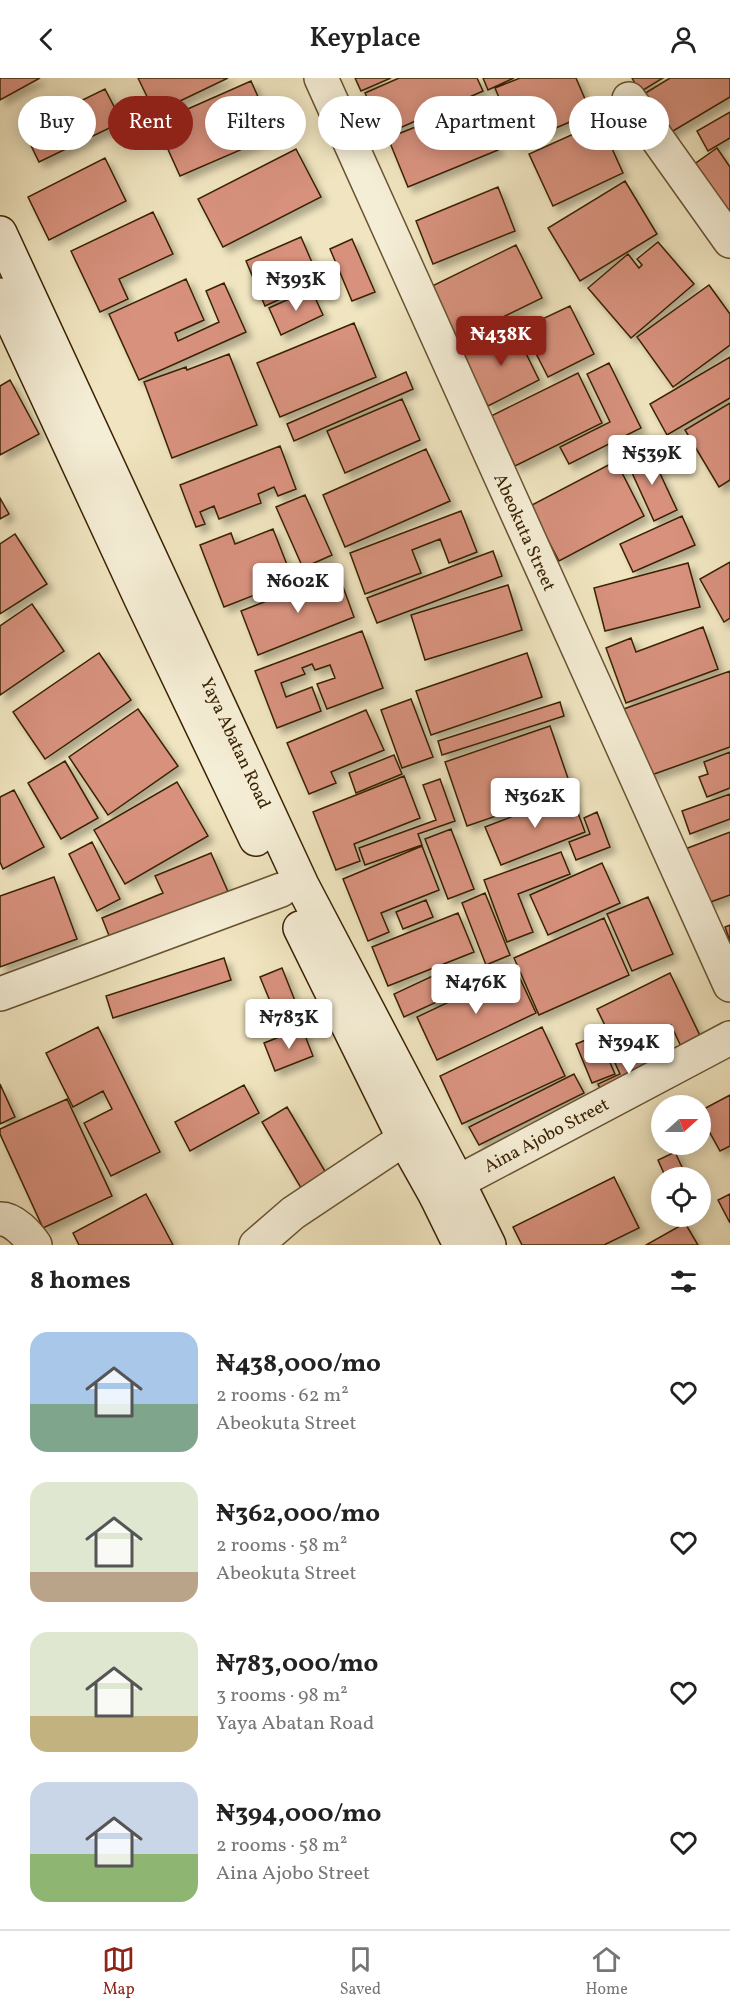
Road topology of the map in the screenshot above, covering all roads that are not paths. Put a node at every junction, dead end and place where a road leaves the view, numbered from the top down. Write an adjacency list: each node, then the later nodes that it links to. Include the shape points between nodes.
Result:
1 (321, 78): 7 (main road, Abeokuta Street)
2 (665, 150): 4 (main road)
3 (0, 233): 11 (main road, Yaya Abatan Road)
4 (730, 241)
5 (0, 295): 6 (main road, Yaya Abatan Road)
6 (281, 890): 8 (main road); 10 (main road, Yaya Abatan Road)
7 (730, 985)
8 (0, 994)
9 (730, 1038): 11 (main road, Aina Ajobo Street)
10 (404, 1138): 11 (main road, Yaya Abatan Road); 14 (main road, via 293,1213)
11 (447, 1189): 15 (main road, Yaya Abatan Road); 16 (main road, Yaya Abatan Road)
12 (0, 1219): 13 (main road, via 6,1218)
13 (35, 1245)
14 (256, 1245)
15 (460, 1245)
16 (489, 1245)

